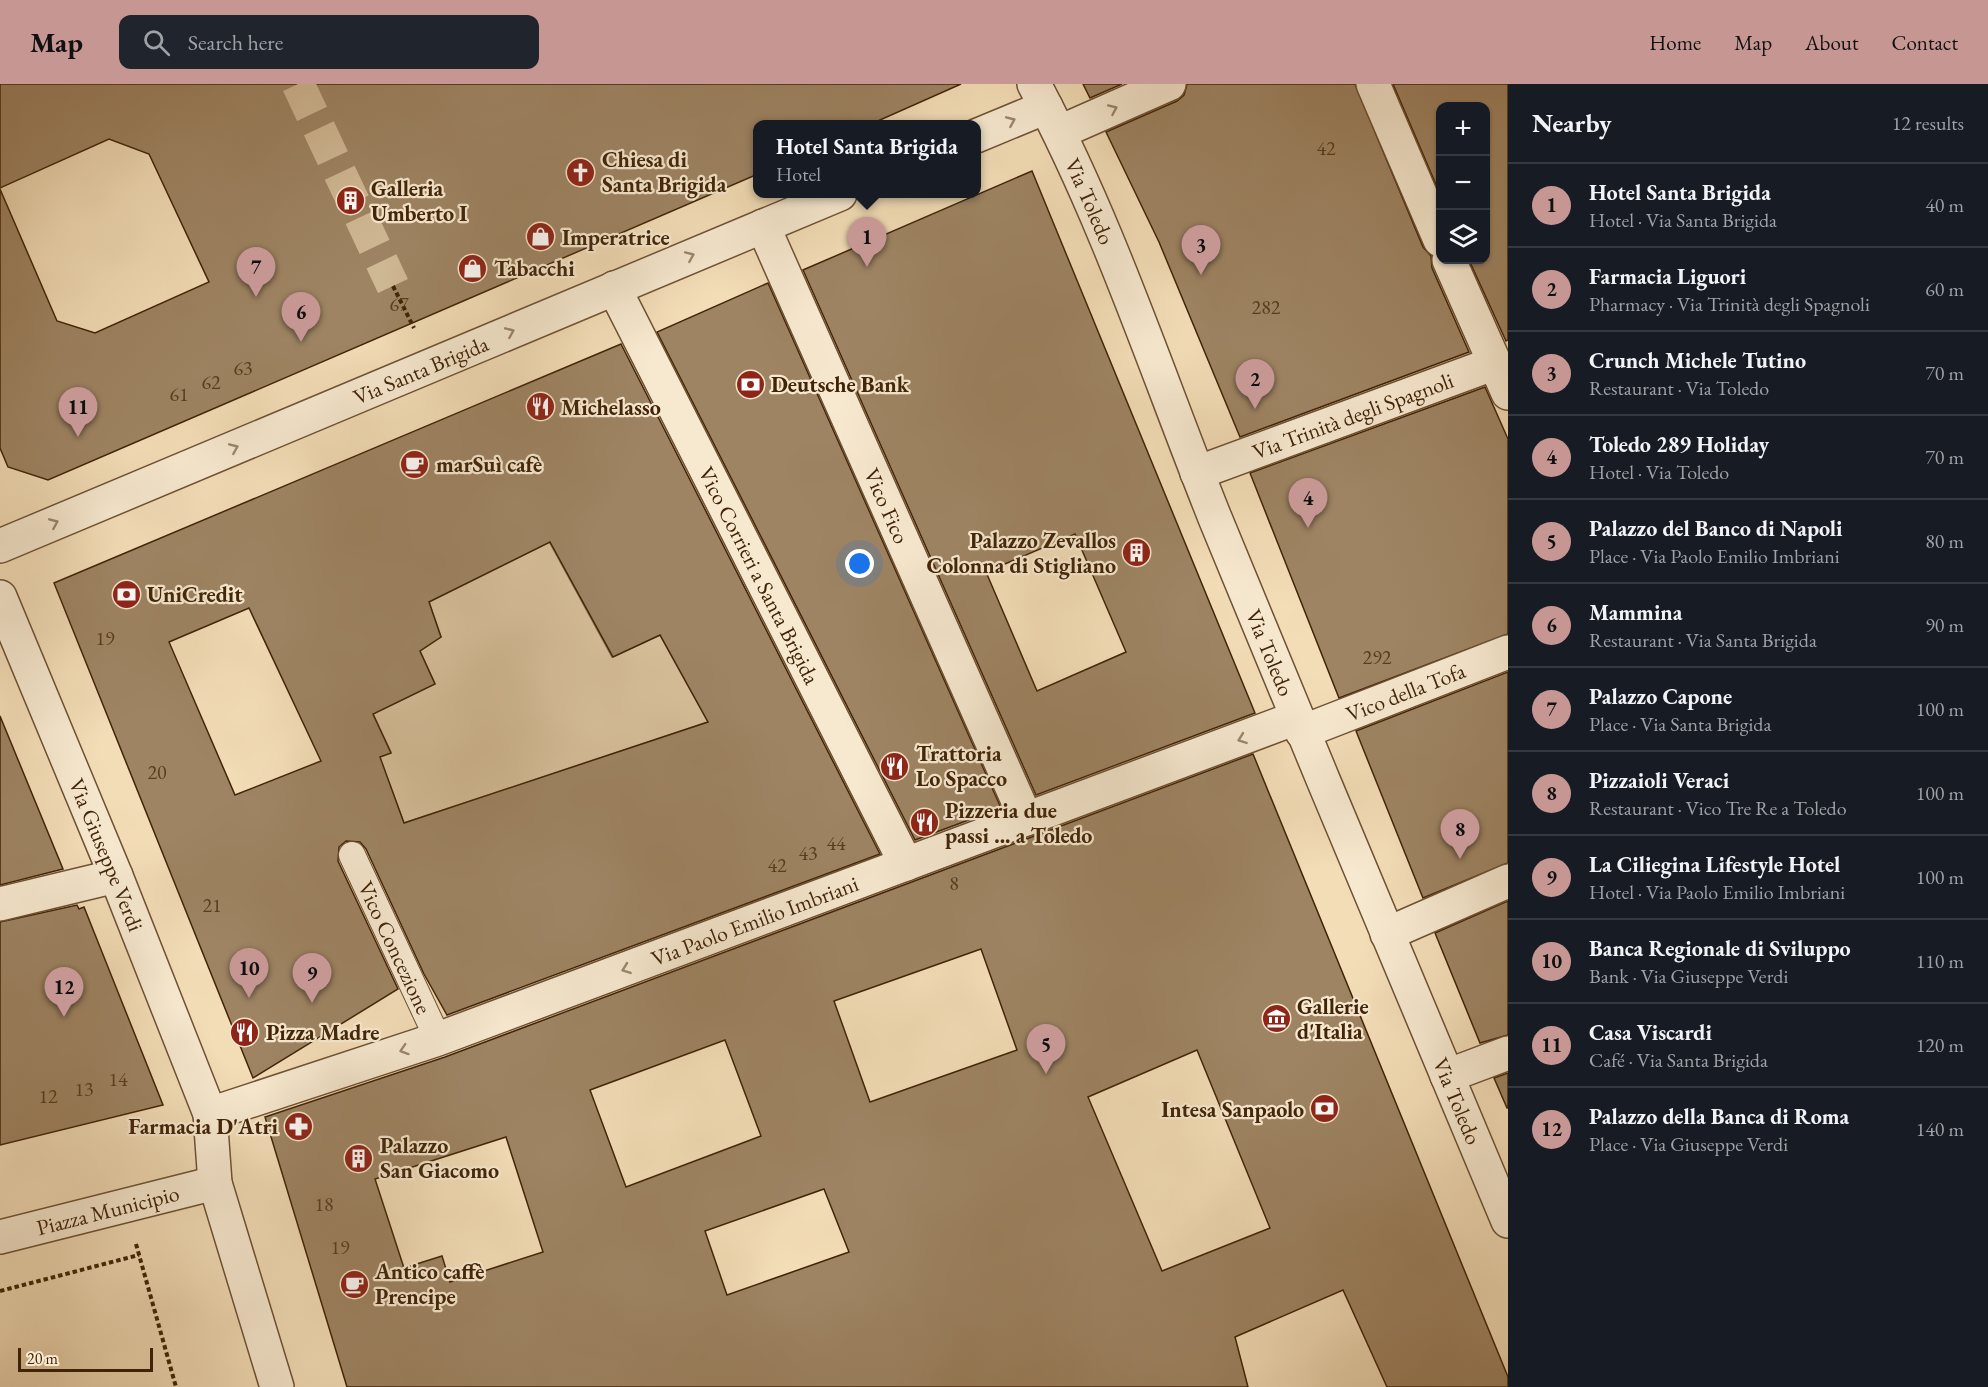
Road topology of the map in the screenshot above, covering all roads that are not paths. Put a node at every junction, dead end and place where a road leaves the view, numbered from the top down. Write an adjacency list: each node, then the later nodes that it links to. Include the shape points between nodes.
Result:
1 (1169, 84): 3 (street, one-way to 1)
2 (1373, 84): 7 (street)
3 (1047, 108): 4 (street, one-way to 3); 12 (street, Via Toledo, via 1101,225)
4 (981, 134)
5 (830, 198): 6 (street, Via Santa Brigida)
6 (763, 226): 9 (street, Via Santa Brigida, one-way to 6); 17 (street, Vico Fico)
7 (1436, 231)
8 (1451, 264): 10 (street)
9 (614, 288): 13 (street, Via Santa Brigida, one-way to 9); 19 (street, Vico Corrieri a Santa Brigida)
10 (1501, 360): 11 (street); 12 (street, Via Trinità degli Spagnoli)
11 (1508, 393)
12 (1197, 473): 16 (street, Via Toledo)
13 (0, 546)
14 (0, 597): 20 (street, Via Giuseppe Verdi)
15 (1508, 652): 16 (street, Vico della Tofa)
16 (1299, 725): 17 (street, Via Paolo Emilio Imbriani, one-way to 17); 23 (street, Via Toledo)
17 (1026, 819): 19 (street, Via Paolo Emilio Imbriani)
18 (352, 855): 24 (lane, Vico Concezione)
19 (906, 864): 24 (street, Via Paolo Emilio Imbriani, one-way to 24)
20 (116, 876): 22 (street); 27 (street, Via Giuseppe Verdi)
21 (1508, 881): 23 (street)
22 (0, 904)
23 (1387, 934): 26 (street, Via Toledo)
24 (438, 1039): 27 (street, Via Paolo Emilio Imbriani, one-way to 27)
25 (1508, 1053): 26 (street)
26 (1447, 1076): 29 (street, Via Toledo)
27 (210, 1114): 28 (street)
28 (215, 1183): 30 (street, Piazza Municipio); 31 (street)
29 (1508, 1221)
30 (0, 1237)
31 (277, 1387)

